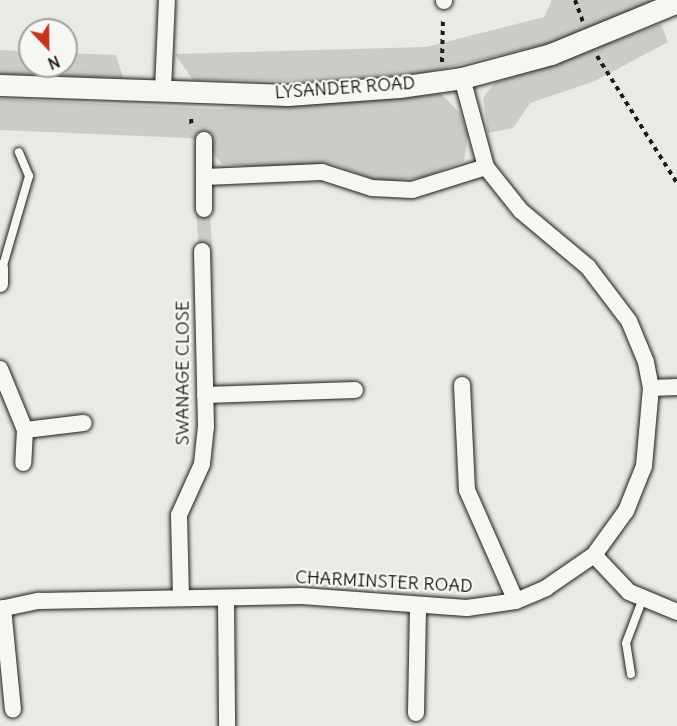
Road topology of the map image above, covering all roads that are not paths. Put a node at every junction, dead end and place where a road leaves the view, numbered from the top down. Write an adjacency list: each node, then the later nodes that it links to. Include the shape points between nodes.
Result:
1 (167, 0): 5 (street)
2 (677, 2): 3 (street, LYSANDER ROAD, via 591,41)
3 (453, 79): 5 (street, LYSANDER ROAD, via 288,95); 8 (street, CHARMINSTER ROAD)
4 (0, 85): 5 (street, LYSANDER ROAD)
5 (163, 90)
6 (204, 140): 9 (street)
7 (19, 152): 12 (lane, via 29,176)
8 (486, 167): 9 (street, via 412,190 372,188 322,172); 16 (street, CHARMINSTER ROAD, via 521,211 588,267 615,301 629,321)
9 (205, 177): 10 (street)
10 (204, 209)
11 (202, 251): 18 (street, SWANAGE CLOSE)
12 (1, 274)
13 (0, 369): 20 (street)
14 (462, 385): 26 (street, via 467,490)
15 (677, 387): 16 (street)
16 (651, 388): 22 (street, CHARMINSTER ROAD, via 644,466 626,511)
17 (355, 390): 18 (street)
18 (205, 395): 23 (street, SWANAGE CLOSE, via 202,464 179,515)
19 (84, 423): 20 (street)
20 (25, 430): 21 (street)
21 (23, 463)
22 (594, 555): 24 (street, via 629,592); 26 (street, CHARMINSTER ROAD, via 546,588)
23 (181, 597): 25 (street, CHARMINSTER ROAD); 28 (street, CHARMINSTER ROAD, via 39,601)
24 (644, 598): 29 (street); 30 (lane, via 626,643)
25 (226, 600): 27 (street, CHARMINSTER ROAD, via 302,596); 33 (street)
26 (516, 601): 27 (street, CHARMINSTER ROAD, via 467,608)
27 (418, 605): 32 (street)
28 (2, 608): 31 (street)
29 (677, 612)
30 (632, 674)
31 (13, 710)
32 (416, 713)
33 (227, 726)

